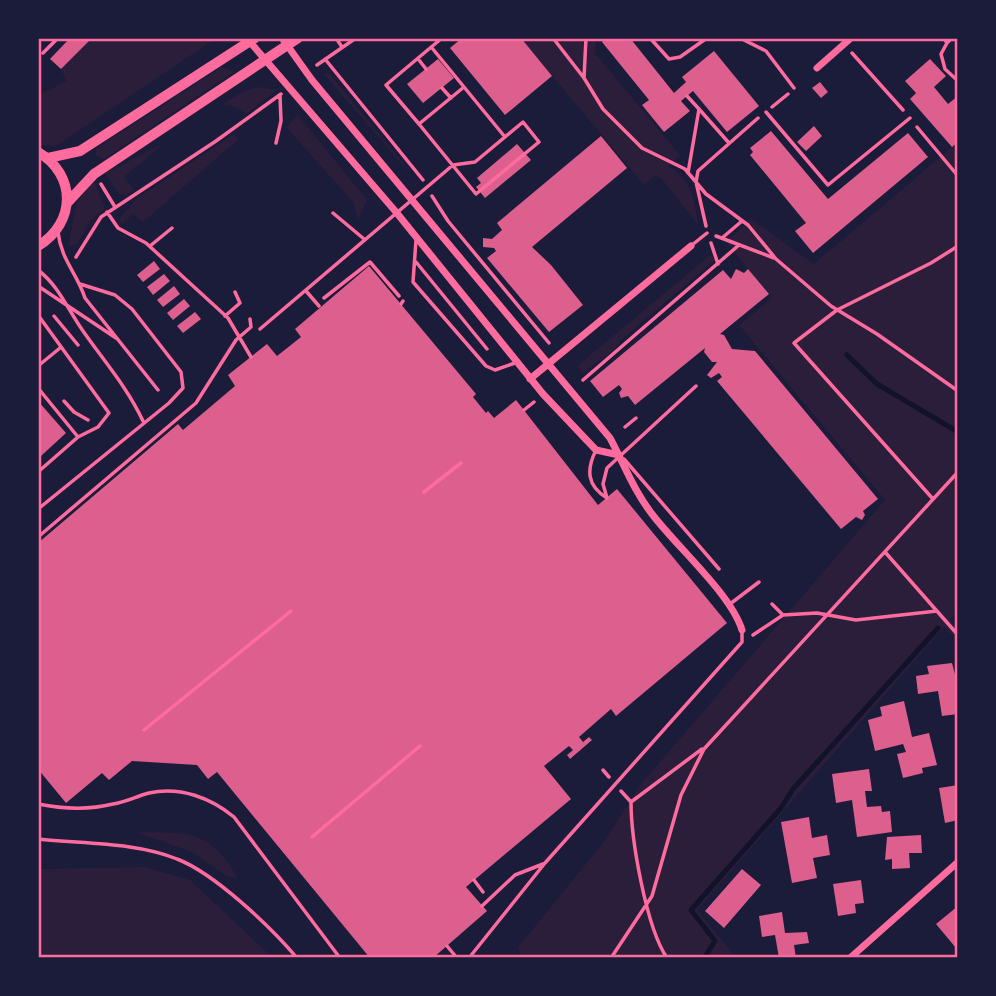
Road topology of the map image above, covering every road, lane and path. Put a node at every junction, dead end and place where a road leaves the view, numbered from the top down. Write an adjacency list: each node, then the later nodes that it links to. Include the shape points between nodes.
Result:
1 (58, 38): 18 (lane)
2 (298, 38): 15 (main road)
3 (336, 38): 16 (path)
4 (356, 38): 16 (path)
5 (443, 38): 17 (lane)
6 (553, 38): 23 (path)
7 (586, 38): 23 (path)
8 (650, 38): 9 (lane, via 669,59 680,57)
9 (707, 38)
10 (740, 38): 27 (lane, via 766,51)
11 (952, 38): 14 (lane)
12 (253, 40): 20 (street); 38 (main road, via 80,151)
13 (848, 41): 21 (street); 28 (path)
14 (945, 41): 24 (lane, via 941,54 945,69)
15 (285, 42): 20 (main road); 45 (street)
16 (342, 47): 44 (path, via 325,59)
17 (432, 48): 19 (lane); 25 (lane)
18 (43, 53)
19 (418, 59): 22 (lane); 34 (lane, via 387,85)
20 (264, 60): 46 (main road, via 94,174); 48 (street)
21 (817, 68)
22 (426, 69)
23 (584, 78): 41 (path, via 603,109 642,148)
24 (957, 82)
25 (464, 87): 30 (lane); 35 (lane)
26 (442, 88): 30 (lane)
27 (794, 88): 32 (path)
28 (886, 91)
29 (687, 96): 31 (path)
30 (451, 98): 34 (lane)
31 (699, 109): 37 (path); 41 (path)
32 (766, 112): 33 (lane, via 828,185); 37 (path)
33 (910, 118)
34 (419, 124): 40 (lane)
35 (505, 137): 40 (lane, via 475,162); 40 (lane, via 523,122 539,142 476,194)
36 (276, 143): 47 (path, via 280,94)
37 (729, 143): 43 (path, via 704,164)
38 (43, 155): 46 (main road, via 64,178)
39 (944, 160): 42 (path)
40 (453, 165): 44 (lane)
41 (688, 173): 43 (path)
42 (957, 176)
43 (696, 181): 50 (path, via 711,199); 53 (path)
44 (427, 187): 45 (lane); 81 (path, via 448,221)
45 (412, 199): 48 (lane); 86 (street)
46 (68, 202): 52 (main road)
47 (107, 212): 59 (path, via 118,228); 62 (path)
48 (396, 212): 54 (street); 56 (lane)
49 (333, 214): 56 (lane)
50 (742, 221): 55 (path); 63 (path)
51 (172, 228): 59 (path)
52 (57, 231): 58 (main road); 67 (lane, via 60,253)
53 (707, 233): 55 (path); 60 (lane); 65 (path)
54 (416, 238): 64 (lane); 85 (street)
55 (722, 238): 57 (path)
56 (363, 240): 69 (lane)
57 (739, 245): 63 (path); 65 (path)
58 (38, 246)
59 (150, 246): 76 (path)
60 (691, 246): 86 (street)
61 (957, 246): 74 (path)
62 (76, 257)
63 (776, 259): 74 (path)
64 (415, 260): 83 (lane); 85 (lane, via 413,282 486,366 495,370)
65 (718, 264): 89 (path)
66 (38, 270): 72 (lane)
67 (80, 284): 80 (lane, via 85,299); 98 (lane, via 115,295 132,309 181,372 183,388)
68 (38, 286): 72 (lane)
69 (306, 291): 73 (lane); 78 (lane)
70 (235, 292): 76 (path, via 240,303)
71 (398, 296): 73 (path, via 370,262)
72 (66, 304): 80 (lane); 98 (lane, via 128,390)
73 (317, 304)
74 (836, 310): 93 (path); 108 (path, via 794,343)
75 (38, 316): 82 (lane)
76 (225, 316): 79 (path)
77 (250, 319): 79 (path, via 251,327)
78 (260, 329)
79 (240, 337): 84 (path); 111 (path, via 196,403)
80 (118, 339): 92 (lane)
81 (549, 342)
82 (60, 348): 87 (lane); 99 (lane, via 107,408 109,413)
83 (487, 349)
84 (251, 357)
85 (516, 362): 88 (street)
86 (548, 363): 88 (street); 103 (street)
87 (38, 366)
88 (530, 379): 102 (street)
89 (583, 380)
90 (696, 386): 103 (lane)
91 (38, 388): 101 (lane)
92 (158, 390)
93 (957, 391)
94 (56, 392): 99 (path, via 74,412)
95 (539, 398): 96 (path)
96 (524, 410)
97 (636, 418): 100 (path)
98 (143, 421): 110 (lane)
99 (98, 427): 101 (lane)
100 (625, 428)
101 (78, 438): 105 (lane)
102 (596, 450): 103 (street); 103 (lane, via 590,478 596,491 607,498 603,477)
103 (619, 455): 113 (lane); 116 (street, via 651,513)
104 (461, 463): 107 (path)
105 (38, 472)
106 (957, 472): 108 (path)
107 (425, 492)
108 (933, 499): 112 (path)
109 (38, 500): 110 (lane)
110 (40, 507)
111 (38, 537)
112 (885, 552): 118 (path); 120 (path)
113 (719, 569)
114 (759, 582): 116 (lane)
115 (772, 604): 119 (path)
116 (729, 605): 121 (street)
117 (291, 611): 124 (path)
118 (937, 611): 120 (path, via 856,620); 123 (path)
119 (783, 615): 120 (path); 122 (path)
120 (824, 615): 126 (path)
121 (742, 629): 133 (lane, via 742,642)
122 (761, 631)
123 (957, 635)
124 (144, 730)
125 (420, 746): 130 (path)
126 (704, 749): 128 (path); 137 (path, via 681,795)
127 (625, 795): 128 (path)
128 (631, 802): 137 (path)
129 (38, 804): 140 (lane, via 61,809 113,805 173,790 214,801 234,817)
130 (312, 837)
131 (38, 839): 139 (path, via 126,848 178,859 231,894)
132 (957, 862): 145 (street)
133 (545, 863): 136 (lane, via 515,875); 142 (lane)
134 (474, 880): 135 (path)
135 (486, 896)
136 (482, 906)
137 (646, 907): 143 (path); 144 (path)
138 (447, 946): 141 (lane)
139 (297, 957)
140 (340, 957)
141 (457, 957)
142 (469, 957)
143 (611, 957)
144 (667, 957)
145 (849, 957)

